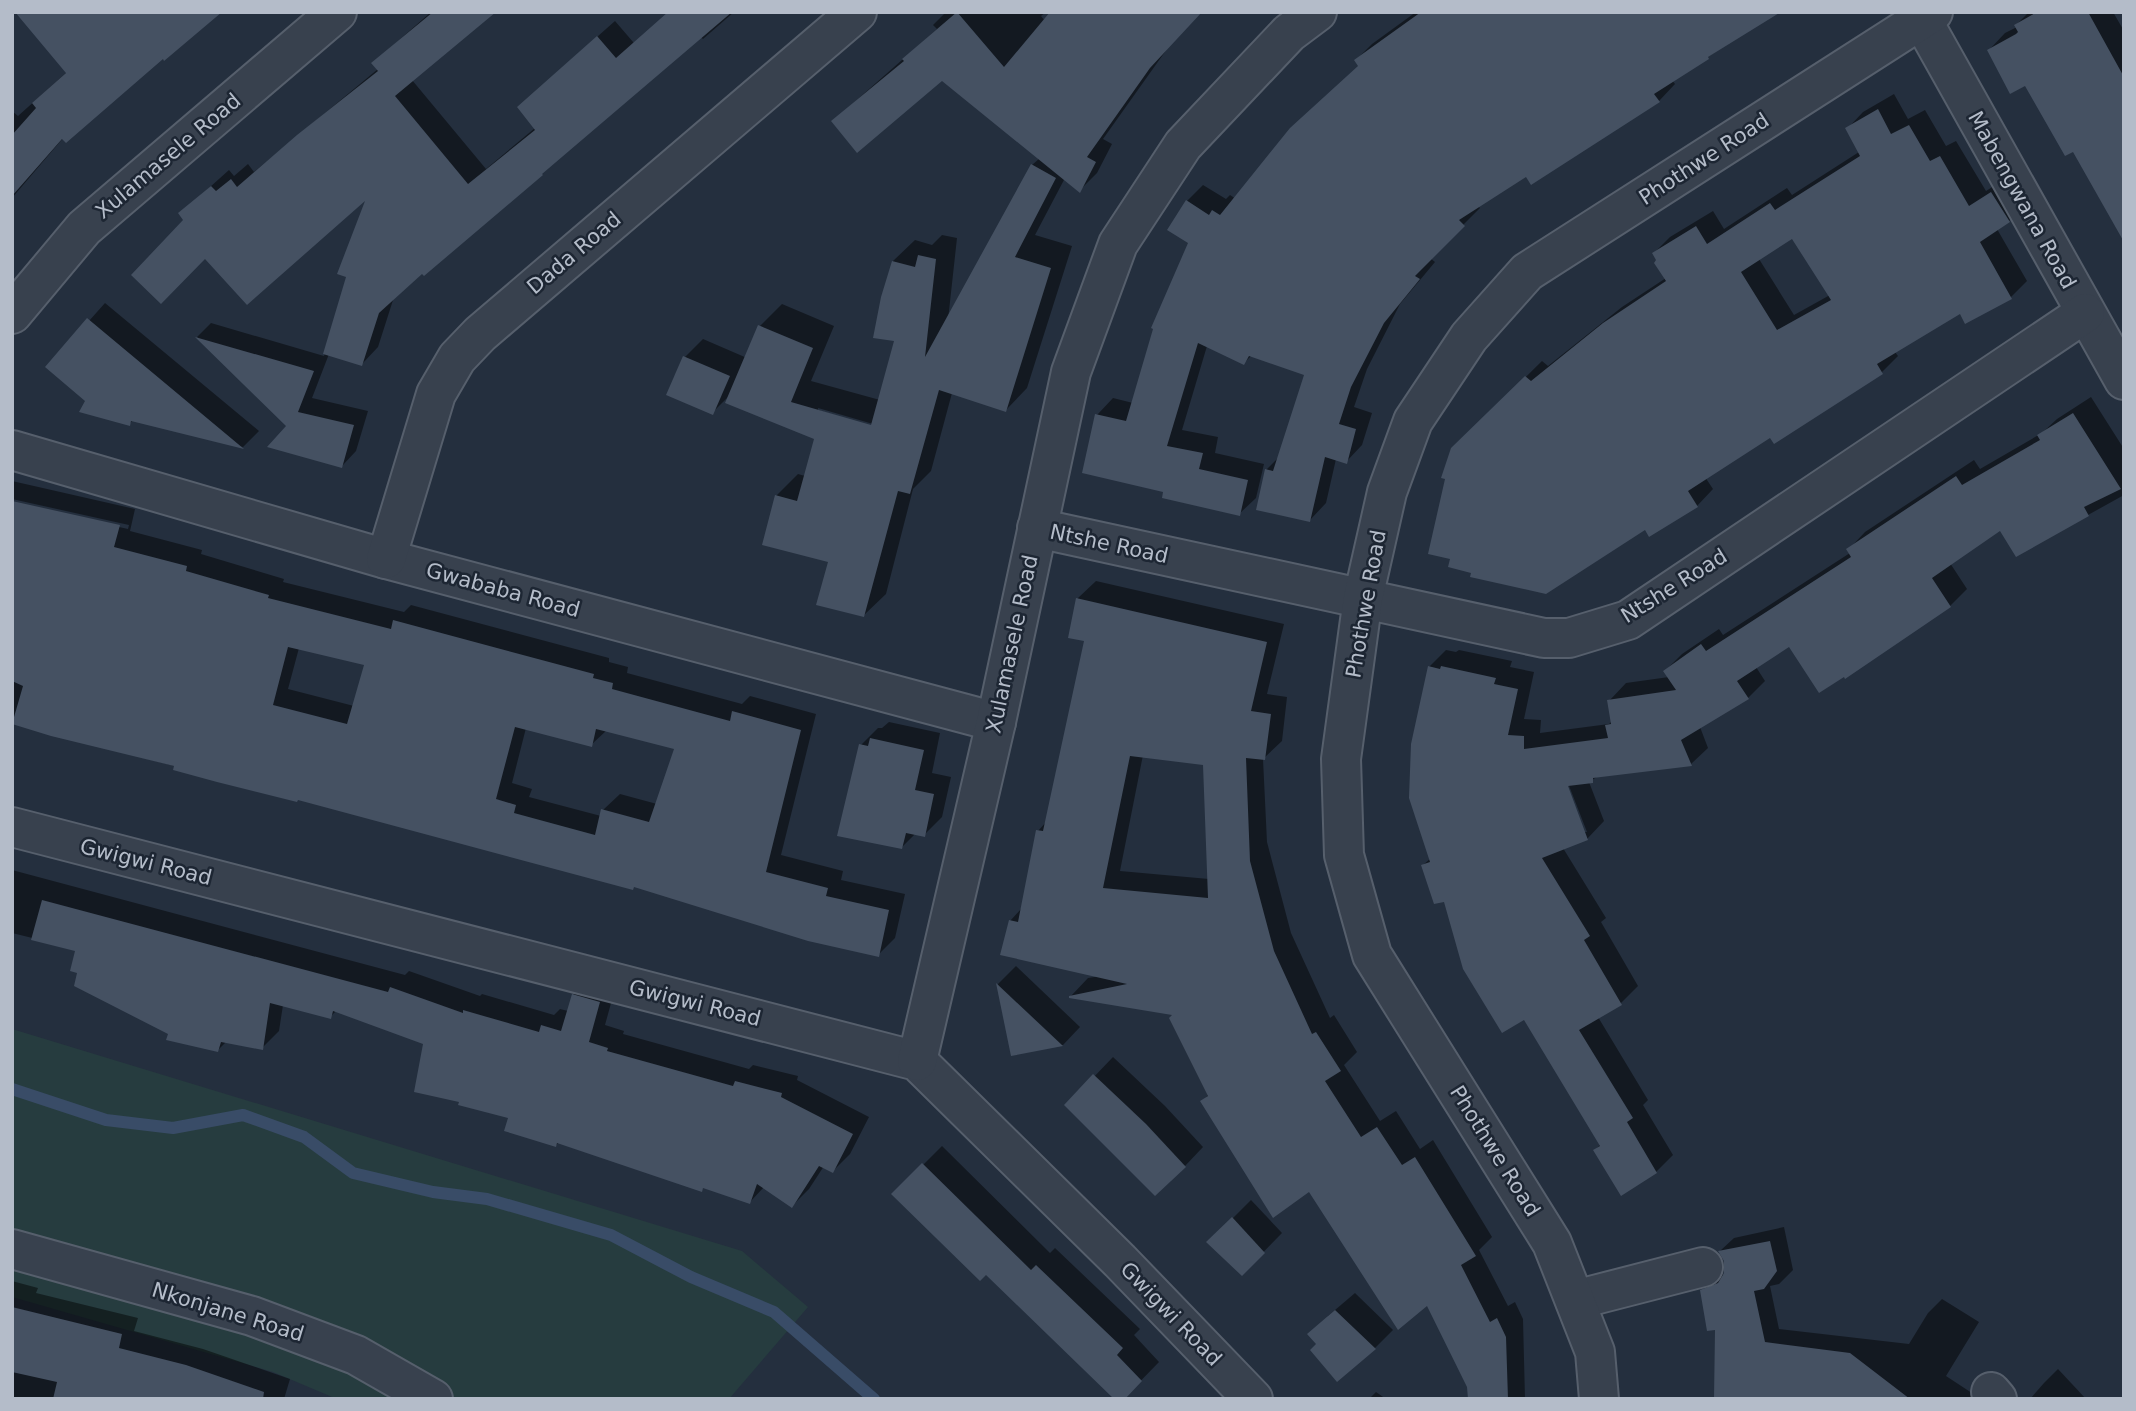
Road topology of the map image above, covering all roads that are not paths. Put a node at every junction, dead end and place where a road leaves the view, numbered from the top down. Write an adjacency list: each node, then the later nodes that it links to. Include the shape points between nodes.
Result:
1 (337, 12): 6 (street, Xulamasele Road, via 84,228)
2 (857, 12): 10 (street, Dada Road, via 457,358 436,394)
3 (1317, 12): 9 (street, Xulamasele Road, via 1289,33 1183,145 1118,244 1071,372)
4 (1927, 16): 5 (street, Mabengwana Road); 11 (street, Phothwe Road, via 1527,272 1469,337 1413,421 1387,492)
5 (2085, 313): 7 (street, Mabengwana Road); 11 (street, Ntshe Road, via 1628,620 1569,638 1544,638)
6 (12, 314)
7 (2124, 380)
8 (12, 450): 10 (street, Gwababa Road)
9 (1037, 528): 11 (street, Ntshe Road); 12 (street, Xulamasele Road)
10 (386, 559): 12 (street, Gwababa Road)
11 (1363, 598): 17 (street, Phothwe Road, via 1341,759 1344,855 1372,955 1552,1243)
12 (996, 722): 14 (street, Xulamasele Road)
13 (12, 827): 14 (street, Gwigwi Road)
14 (918, 1061): 19 (street, Gwigwi Road)
15 (12, 1249): 18 (street, Nkonjane Road, via 252,1316 356,1355)
16 (1703, 1267): 17 (street)
17 (1575, 1300): 20 (street, Phothwe Road, via 1595,1352)
18 (433, 1399)
19 (1253, 1399)
20 (1599, 1399)

